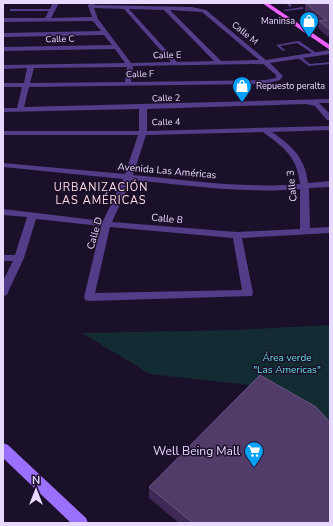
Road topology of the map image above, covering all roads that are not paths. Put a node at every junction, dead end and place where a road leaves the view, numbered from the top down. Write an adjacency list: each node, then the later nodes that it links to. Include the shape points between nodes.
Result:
1 (56, 3): 12 (street)
2 (265, 3): 21 (main road)
3 (275, 3): 13 (main road)
4 (286, 3): 7 (lane)
5 (92, 4): 8 (street, Calle M); 14 (street)
6 (192, 6): 9 (street, Calle M); 27 (street, Calle M, via 204,11)
7 (291, 6)
8 (125, 7): 9 (street, Calle M); 30 (street)
9 (165, 8): 28 (street)
10 (302, 8): 13 (lane)
11 (11, 10): 12 (lane)
12 (52, 10): 15 (street)
13 (286, 10): 19 (main road)
14 (95, 19): 15 (street); 17 (street)
15 (46, 20): 16 (street)
16 (4, 22)
17 (104, 33): 18 (street); 20 (street)
18 (3, 34)
19 (330, 41)
20 (117, 47): 22 (street, Calle C); 31 (street)
21 (330, 48)
22 (3, 49)
23 (283, 50): 25 (lane, via 278,44 298,42)
24 (330, 52): 25 (street, Calle E)
25 (316, 54): 26 (street, Calle E)
26 (299, 57): 27 (street, Calle E); 29 (lane, via 309,65)
27 (266, 62): 28 (street, Calle E); 34 (street, Calle M, via 279,74)
28 (219, 63): 30 (street, Calle E)
29 (330, 63)
30 (176, 64): 31 (street, Calle E)
31 (130, 65): 32 (street, Calle E); 35 (street)
32 (31, 66): 33 (street, Calle E); 37 (street)
33 (3, 67)
34 (278, 79): 35 (street, Calle F, via 265,82)
35 (128, 83): 37 (street, Calle F)
36 (3, 85): 37 (street, Calle F)
37 (26, 85): 42 (street)
38 (330, 101): 39 (street, Calle 2)
39 (307, 102): 40 (street, Calle 2); 43 (street, via 317,106)
40 (143, 107): 42 (street, Calle 2); 47 (street, Calle D)
41 (3, 110): 42 (street, Calle 2)
42 (20, 110)
43 (330, 118)
44 (330, 128): 45 (street, Calle 4)
45 (264, 130): 47 (street, Calle 4); 51 (street, Calle 3, via 287,146 300,164)
46 (3, 133): 47 (street, Calle 4)
47 (143, 133): 49 (street, Calle D)
48 (3, 165): 49 (street, Avenida Las Américas)
49 (128, 178): 51 (street, Avenida Las Américas, via 240,188); 54 (street, Calle D)
50 (330, 184): 51 (street, Avenida Las Américas)
51 (304, 187): 56 (street, Calle 3)
52 (3, 212): 53 (street, Calle 8)
53 (32, 215): 54 (street, Calle 8); 59 (street)
54 (106, 224): 57 (street, Calle 8); 57 (street, Calle D, via 89,298 248,293)
55 (330, 230): 56 (street, Calle 8)
56 (305, 232): 57 (street, Calle 8)
57 (237, 235)
58 (3, 258): 59 (street)
59 (19, 258): 60 (street)
60 (3, 292)
61 (3, 449): 62 (main road)
62 (81, 523)

